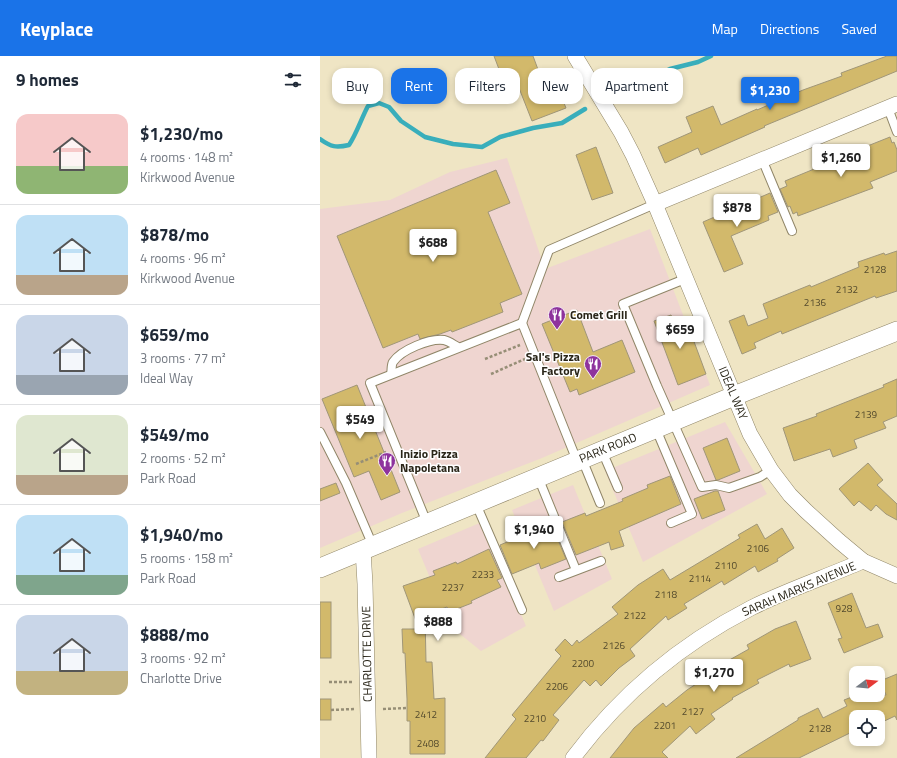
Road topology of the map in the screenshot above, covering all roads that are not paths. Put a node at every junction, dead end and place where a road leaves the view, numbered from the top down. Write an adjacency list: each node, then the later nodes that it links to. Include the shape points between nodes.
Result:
1 (575, 56): 5 (street, IDEAL WAY, via 621,132)
2 (892, 106): 3 (lane); 4 (street)
3 (897, 132)
4 (762, 159): 5 (street); 6 (lane)
5 (655, 204): 7 (street, IDEAL WAY); 8 (lane, via 549,250)
6 (792, 231)
7 (685, 279): 12 (street, IDEAL WAY); 13 (lane, via 623,304)
8 (522, 323): 10 (lane); 17 (lane)
9 (897, 331): 12 (street, PARK ROAD)
10 (458, 348): 11 (lane); 11 (lane, via 445,340 426,343 400,355 393,363)
11 (391, 374): 23 (lane, via 370,383)
12 (734, 396): 13 (street, PARK ROAD); 18 (street, IDEAL WAY, via 750,434)
13 (674, 421): 14 (street, PARK ROAD); 18 (lane, via 702,487 716,484 729,488 760,477)
14 (656, 429): 16 (street, PARK ROAD); 24 (lane, via 692,514)
15 (320, 432): 25 (lane, via 346,484)
16 (602, 451): 17 (street, PARK ROAD); 20 (lane)
17 (580, 460): 19 (street, PARK ROAD); 21 (lane)
18 (771, 470): 27 (street, IDEAL WAY, via 806,511)
19 (538, 478): 22 (street, PARK ROAD); 29 (lane)
20 (618, 488)
21 (600, 503)
22 (476, 504): 23 (street, PARK ROAD); 32 (lane)
23 (427, 523): 25 (street, PARK ROAD)
24 (671, 523)
25 (368, 548): 28 (street, PARK ROAD); 33 (street, CHARLOTTE DRIVE, via 366,633)
26 (600, 560): 29 (lane)
27 (863, 561): 30 (street, IDEAL WAY); 34 (street, SARAH MARKS AVENUE, via 752,608 690,645 622,701)
28 (320, 568)
29 (576, 570): 31 (lane)
30 (897, 576)
31 (559, 577)
32 (522, 610)
33 (369, 758)
34 (573, 758)

